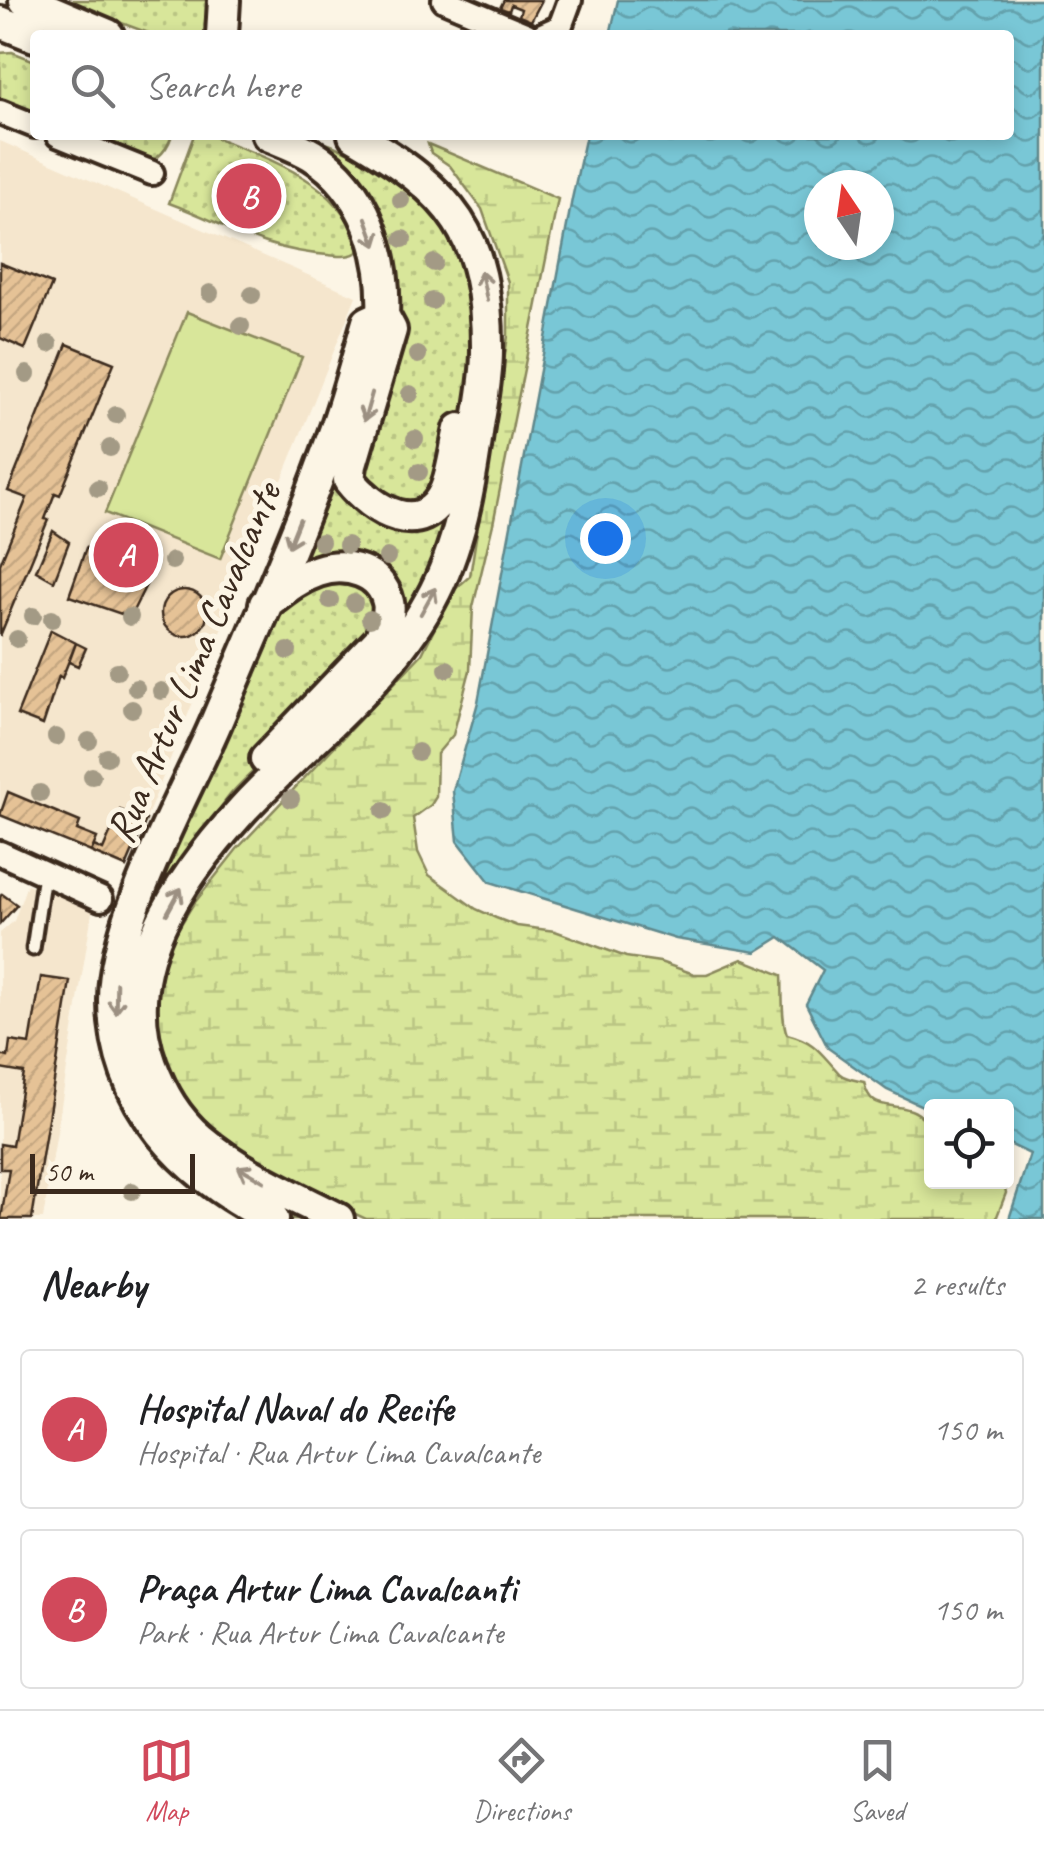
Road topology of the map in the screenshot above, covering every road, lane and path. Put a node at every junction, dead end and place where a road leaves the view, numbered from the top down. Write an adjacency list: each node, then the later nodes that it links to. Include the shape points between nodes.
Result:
1 (25, 0): 6 (main road)
2 (224, 0): 7 (main road)
3 (444, 0): 8 (street)
4 (570, 0): 9 (street)
5 (0, 22): 10 (main road)
6 (96, 30)
7 (222, 30)
8 (515, 30)
9 (552, 30)
10 (30, 34)
11 (0, 112): 12 (street)
12 (30, 124)
13 (70, 140): 16 (street)
14 (279, 140): 17 (main road, one-way to 17, via 313,155 362,210 384,284)
15 (362, 140): 18 (main road, Rua Artur Lima Cavalcante, one-way to 15, via 487,303 478,257 454,214 408,167)
16 (152, 173)
17 (383, 315): 18 (main road, one-way to 18, via 390,330 350,480 376,508 395,516 433,509 446,490 470,388); 19 (main road, Rua Artur Lima Cavalcante, one-way to 19, via 368,322 335,431)
18 (487, 367): 20 (main road, Rua Artur Lima Cavalcante, one-way to 18, via 374,678 430,601 467,502)
19 (265, 604): 20 (main road, via 295,580 347,566 375,580 389,614 380,640 226,802); 25 (main road, Rua Artur Lima Cavalcante, one-way to 25, via 143,887 120,952 114,1000 120,1053 155,1130 209,1183)
20 (213, 844): 26 (main road, Rua Artur Lima Cavalcante, one-way to 20, via 198,1138 173,1111 143,1043 139,994 147,954)
21 (0, 853): 22 (street)
22 (44, 874): 23 (street); 24 (lane)
23 (101, 900)
24 (33, 949)
25 (272, 1219)
26 (338, 1219)

